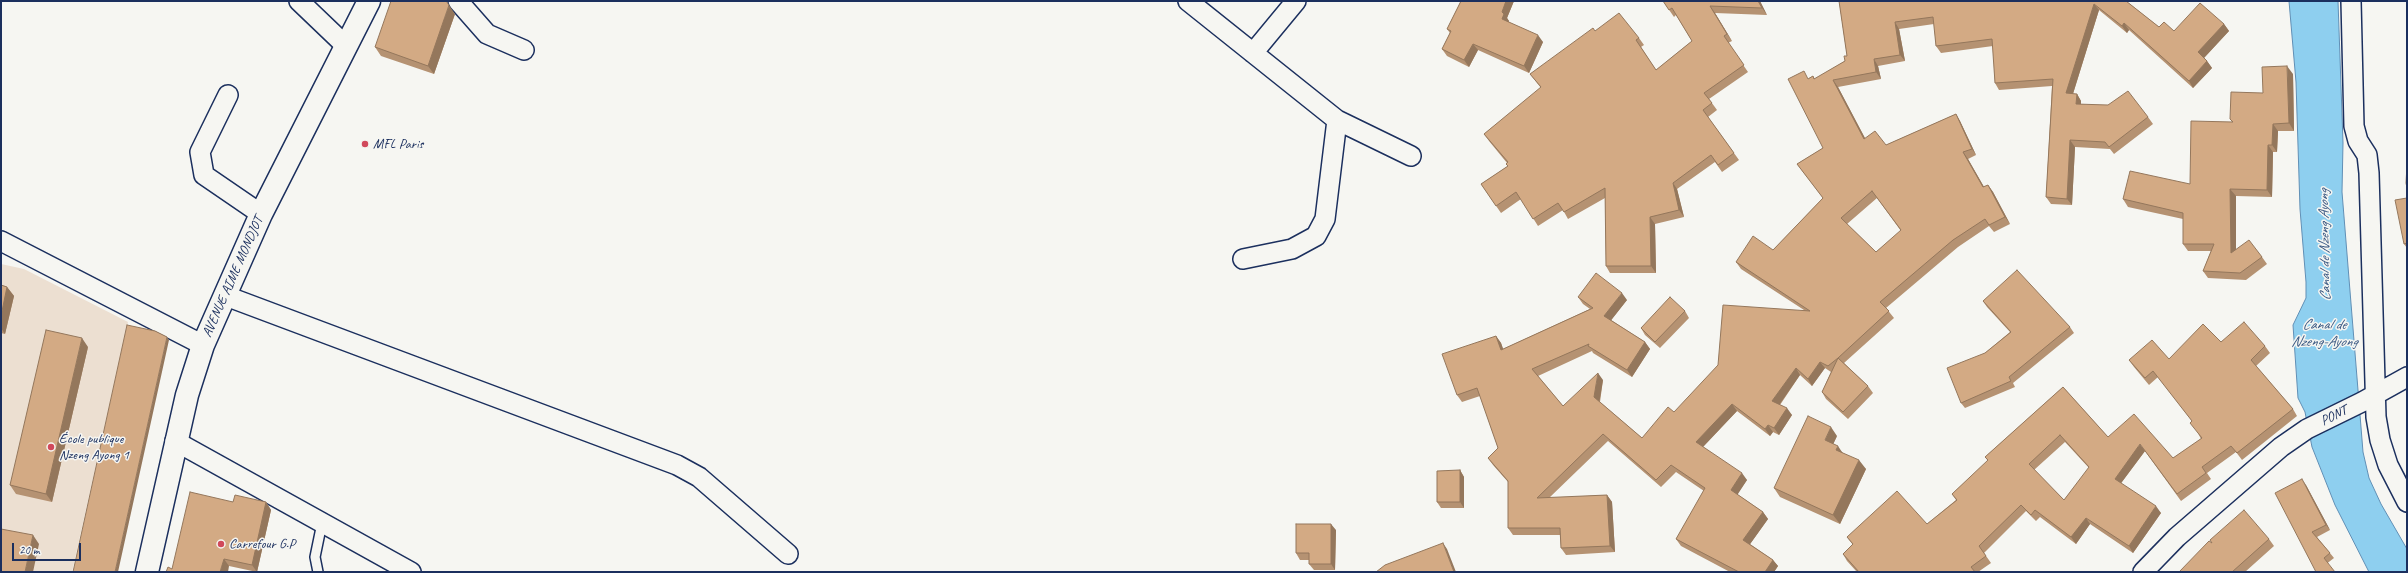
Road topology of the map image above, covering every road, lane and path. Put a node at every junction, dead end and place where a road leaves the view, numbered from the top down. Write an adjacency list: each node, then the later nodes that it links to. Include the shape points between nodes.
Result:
1 (299, 1): 7 (street)
2 (369, 1): 7 (main road, AVENUE AIME MONDJOT)
3 (458, 1): 8 (street, via 487,34)
4 (1188, 1): 9 (street)
5 (1296, 1): 9 (street)
6 (2350, 1): 19 (street, via 2354,126 2358,141 2367,155 2369,173)
7 (345, 45): 13 (main road, AVENUE AIME MONDJOT)
8 (524, 50)
9 (1253, 53): 11 (street)
10 (228, 95): 13 (street, via 200,152 204,175)
11 (1337, 120): 12 (street); 15 (street, via 1325,219 1316,236 1292,249)
12 (1411, 156)
13 (261, 214): 16 (main road, AVENUE AIME MONDJOT)
14 (1, 241): 17 (street)
15 (1243, 259)
16 (226, 296): 17 (main road, AVENUE AIME MONDJOT); 23 (street, via 677,464 699,477)
17 (204, 345): 20 (main road, AVENUE AIME MONDJOT)
18 (2407, 377): 19 (street, PONT)
19 (2368, 399): 21 (street, via 2388,464); 27 (street, PONT, via 2307,429 2281,447 2177,536)
20 (175, 441): 22 (street); 24 (main road, AVENUE AIME MONDJOT)
21 (2407, 502)
22 (322, 523): 25 (lane, via 315,557); 26 (street)
23 (788, 554)
24 (147, 572)
25 (318, 572)
26 (411, 572)
27 (2143, 572)

